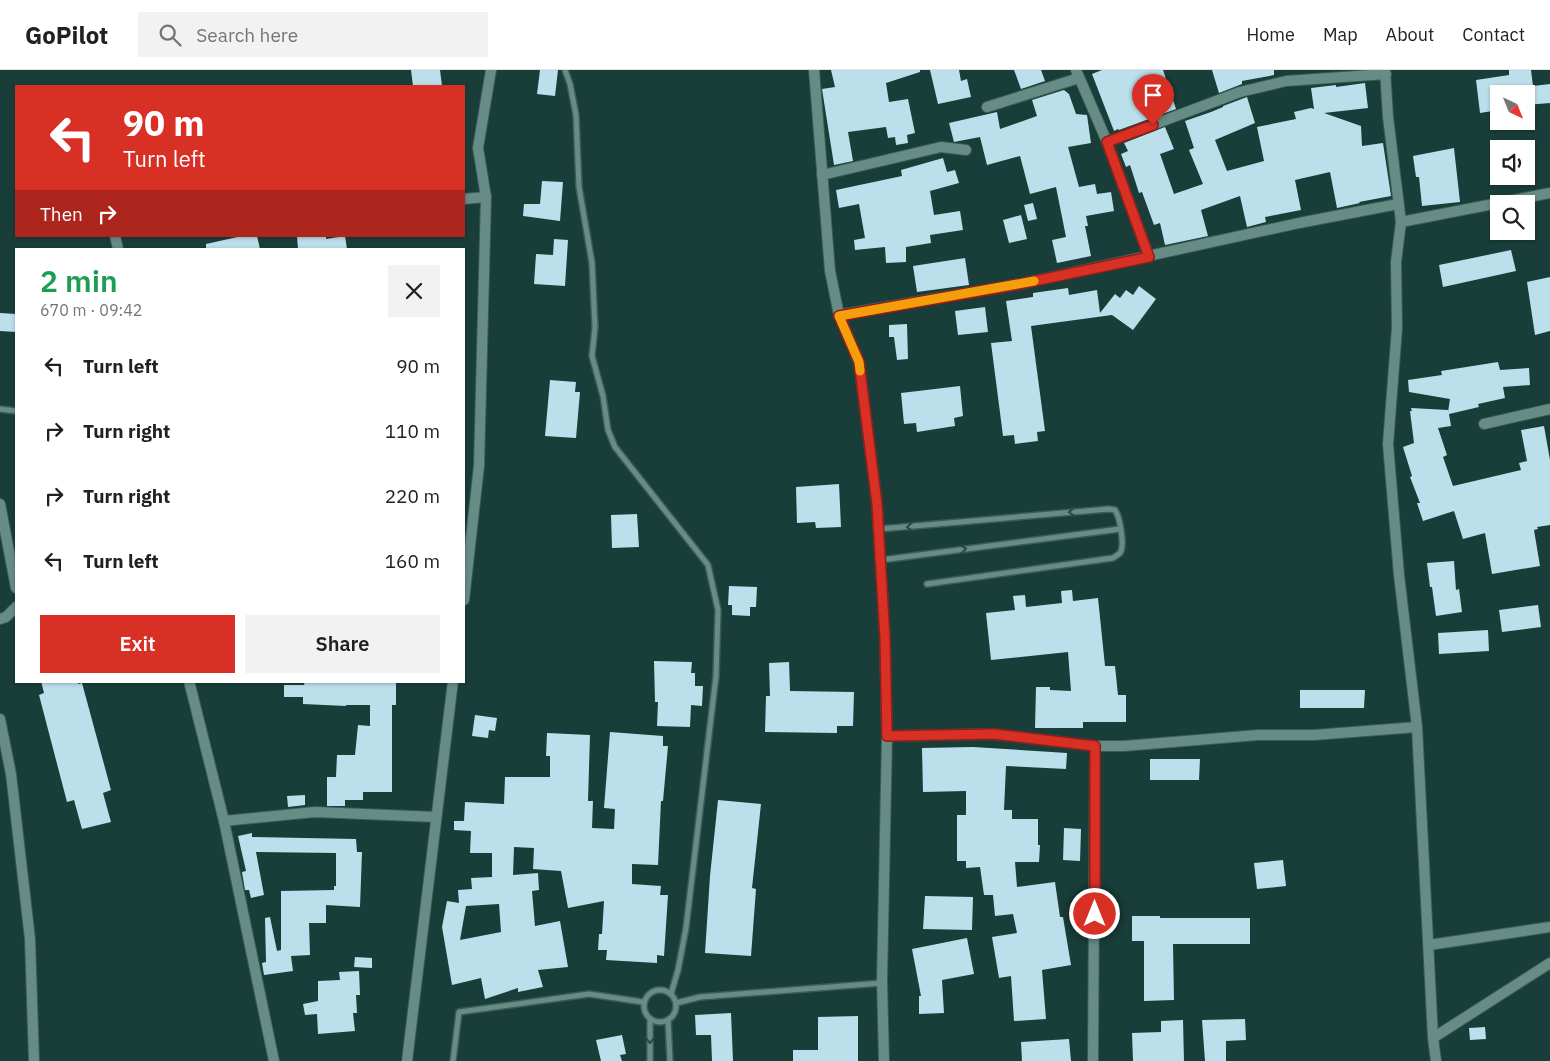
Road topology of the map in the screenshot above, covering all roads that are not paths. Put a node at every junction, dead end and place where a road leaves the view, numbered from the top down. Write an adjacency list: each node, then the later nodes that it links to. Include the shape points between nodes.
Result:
1 (491, 70): 11 (street, via 478,148)
2 (565, 70): 42 (lane, via 576,115 579,187 592,263 595,327 592,356 608,430 615,447 708,565 718,610 716,676 686,928)
3 (814, 70): 9 (street)
4 (1386, 72): 7 (street, via 1286,82 1240,92); 13 (street)
5 (1077, 74): 6 (street); 7 (street)
6 (987, 107)
7 (1107, 142): 15 (street)
8 (966, 150): 9 (street, via 940,147)
9 (822, 175): 16 (street, via 830,271)
10 (1550, 193): 14 (street)
11 (486, 196): 12 (street); 27 (street, via 479,466)
12 (465, 199)
13 (1398, 204): 14 (street); 15 (street)
14 (1401, 222): 33 (street, via 1396,262 1397,328 1388,444 1399,576)
15 (1149, 257): 16 (street)
16 (839, 316): 22 (street, via 859,362)
17 (0, 409): 19 (lane)
18 (1550, 409): 20 (street)
19 (15, 411)
20 (1484, 424)
21 (0, 504): 25 (street)
22 (878, 529): 23 (lane, one-way to 22, via 1118,515 1109,509); 24 (street)
23 (1120, 530): 24 (lane, one-way to 23); 26 (lane, via 1120,554 1113,558)
24 (880, 560): 34 (street)
25 (15, 583)
26 (927, 584)
27 (465, 591)
28 (15, 608): 29 (street)
29 (0, 619)
30 (190, 683): 37 (street)
31 (454, 683): 36 (street)
32 (0, 719): 48 (street, via 11,774 30,939)
33 (1417, 727): 35 (street); 39 (street)
34 (887, 736): 35 (street, via 994,734); 41 (street)
35 (1095, 746): 55 (street)
36 (436, 817): 37 (street, via 315,812); 50 (street)
37 (224, 821): 49 (street)
38 (1550, 927): 39 (street)
39 (1429, 945): 47 (street)
40 (1550, 963): 47 (street)
41 (882, 983): 44 (lane, via 700,997); 54 (street)
42 (671, 994): 43 (lane, via 658,989 646,996); 44 (lane)
43 (643, 1002): 45 (lane, via 645,1015); 51 (lane, via 589,994 459,1012)
44 (676, 1003): 46 (lane, via 676,1010)
45 (650, 1019): 46 (lane, via 656,1022); 52 (lane, one-way to 52)
46 (668, 1020): 53 (lane)
47 (1433, 1038): 56 (street)
48 (34, 1061)
49 (274, 1061)
50 (407, 1061)
51 (453, 1061)
52 (650, 1061)
53 (670, 1061)
54 (884, 1061)
55 (1093, 1061)
56 (1436, 1061)

